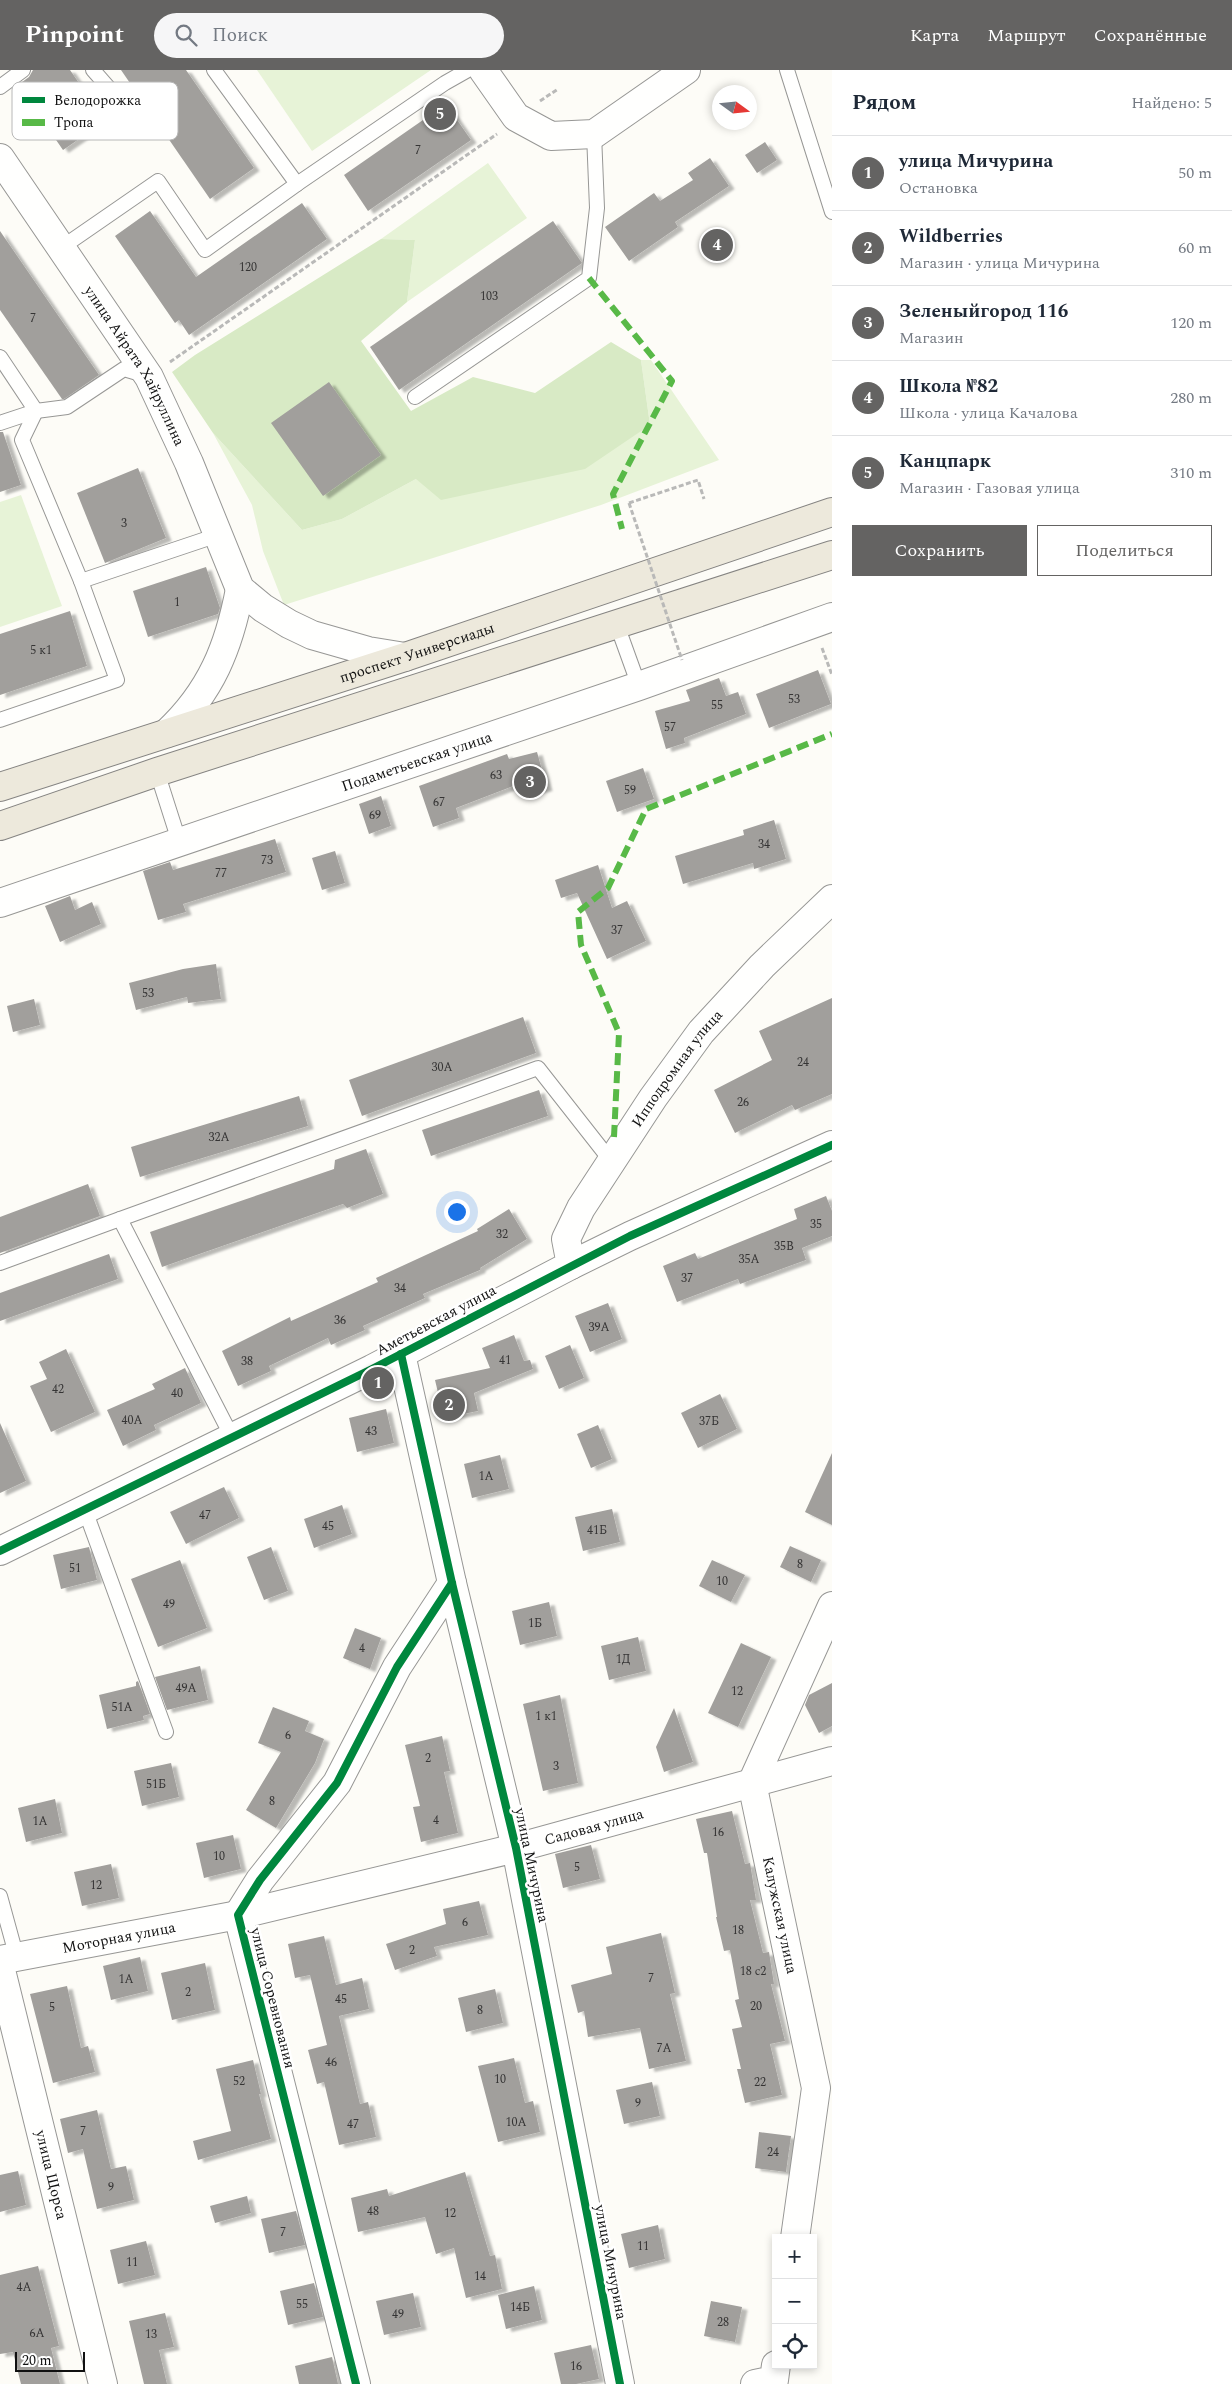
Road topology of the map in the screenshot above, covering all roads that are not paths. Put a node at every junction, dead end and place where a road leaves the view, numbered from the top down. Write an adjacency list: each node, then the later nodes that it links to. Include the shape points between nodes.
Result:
1 (24, 70): 9 (lane)
2 (93, 70): 8 (lane)
3 (214, 70): 12 (lane)
4 (468, 70): 12 (lane)
5 (483, 70): 10 (street, via 516,117 551,136)
6 (686, 70): 10 (street)
7 (787, 70): 13 (lane)
8 (103, 82)
9 (0, 87)
10 (594, 134): 17 (lane, via 598,208 589,278)
11 (2, 165): 14 (street, улица Айрата Хайруллина)
12 (297, 184): 14 (lane, via 205,250 158,181)
13 (832, 212)
14 (61, 248): 16 (street, улица Айрата Хайруллина)
15 (0, 357): 18 (lane)
16 (149, 377): 18 (lane, via 124,369 67,407); 21 (street, улица Айрата Хайруллина)
17 (414, 397)
18 (36, 411): 19 (lane); 23 (lane, via 22,440)
19 (0, 423)
20 (832, 512): 27 (main road, проспект Универсиады)
21 (218, 535): 23 (lane); 24 (street, улица Айрата Хайруллина)
22 (832, 555): 26 (main road)
23 (81, 582): 29 (lane, via 117,680)
24 (240, 589): 27 (street, улица Айрата Хайруллина, via 263,608 312,634 368,651); 30 (street, via 228,641 216,668 186,715)
25 (832, 617): 28 (street, Подаметьевская улица)
26 (617, 624): 28 (lane); 31 (main road)
27 (405, 657): 30 (main road, проспект Универсиады)
28 (639, 686): 34 (street, Подаметьевская улица)
29 (0, 720)
30 (167, 732): 32 (main road, проспект Универсиады)
31 (157, 772): 33 (main road); 34 (lane)
32 (0, 787)
33 (0, 826)
34 (179, 841): 36 (street, Подаметьевская улица)
35 (832, 899): 38 (street, Ипподромная улица, via 762,966 701,1032)
36 (0, 903)
37 (832, 1145): 41 (street, Аметьевская улица)
38 (610, 1161): 39 (lane, via 538,1068); 41 (street, Ипподромная улица, via 566,1239)
39 (120, 1219): 40 (lane); 43 (lane)
40 (0, 1264)
41 (571, 1265): 42 (street, Аметьевская улица)
42 (400, 1354): 43 (street, Аметьевская улица); 46 (street, улица Мичурина)
43 (232, 1437): 44 (street, Аметьевская улица)
44 (85, 1510): 45 (street, Аметьевская улица); 48 (lane)
45 (0, 1551)
46 (452, 1583): 51 (street, улица Мичурина); 53 (street, улица Соревнования, via 397,1667 337,1784 260,1880)
47 (832, 1606): 50 (street)
48 (166, 1732)
49 (832, 1760): 50 (street, Садовая улица)
50 (752, 1783): 51 (street, Садовая улица); 55 (street, Калужская улица, via 816,2088)
51 (516, 1848): 53 (street, Садовая улица); 59 (street, улица Мичурина)
52 (0, 1896): 54 (lane)
53 (238, 1915): 54 (street, Моторная улица); 58 (street, улица Соревнования)
54 (6, 1961): 57 (street, улица Щорса)
55 (796, 2234)
56 (775, 2369): 60 (street, via 774,2380)
57 (102, 2384)
58 (356, 2384)
59 (620, 2384)
60 (755, 2384)

